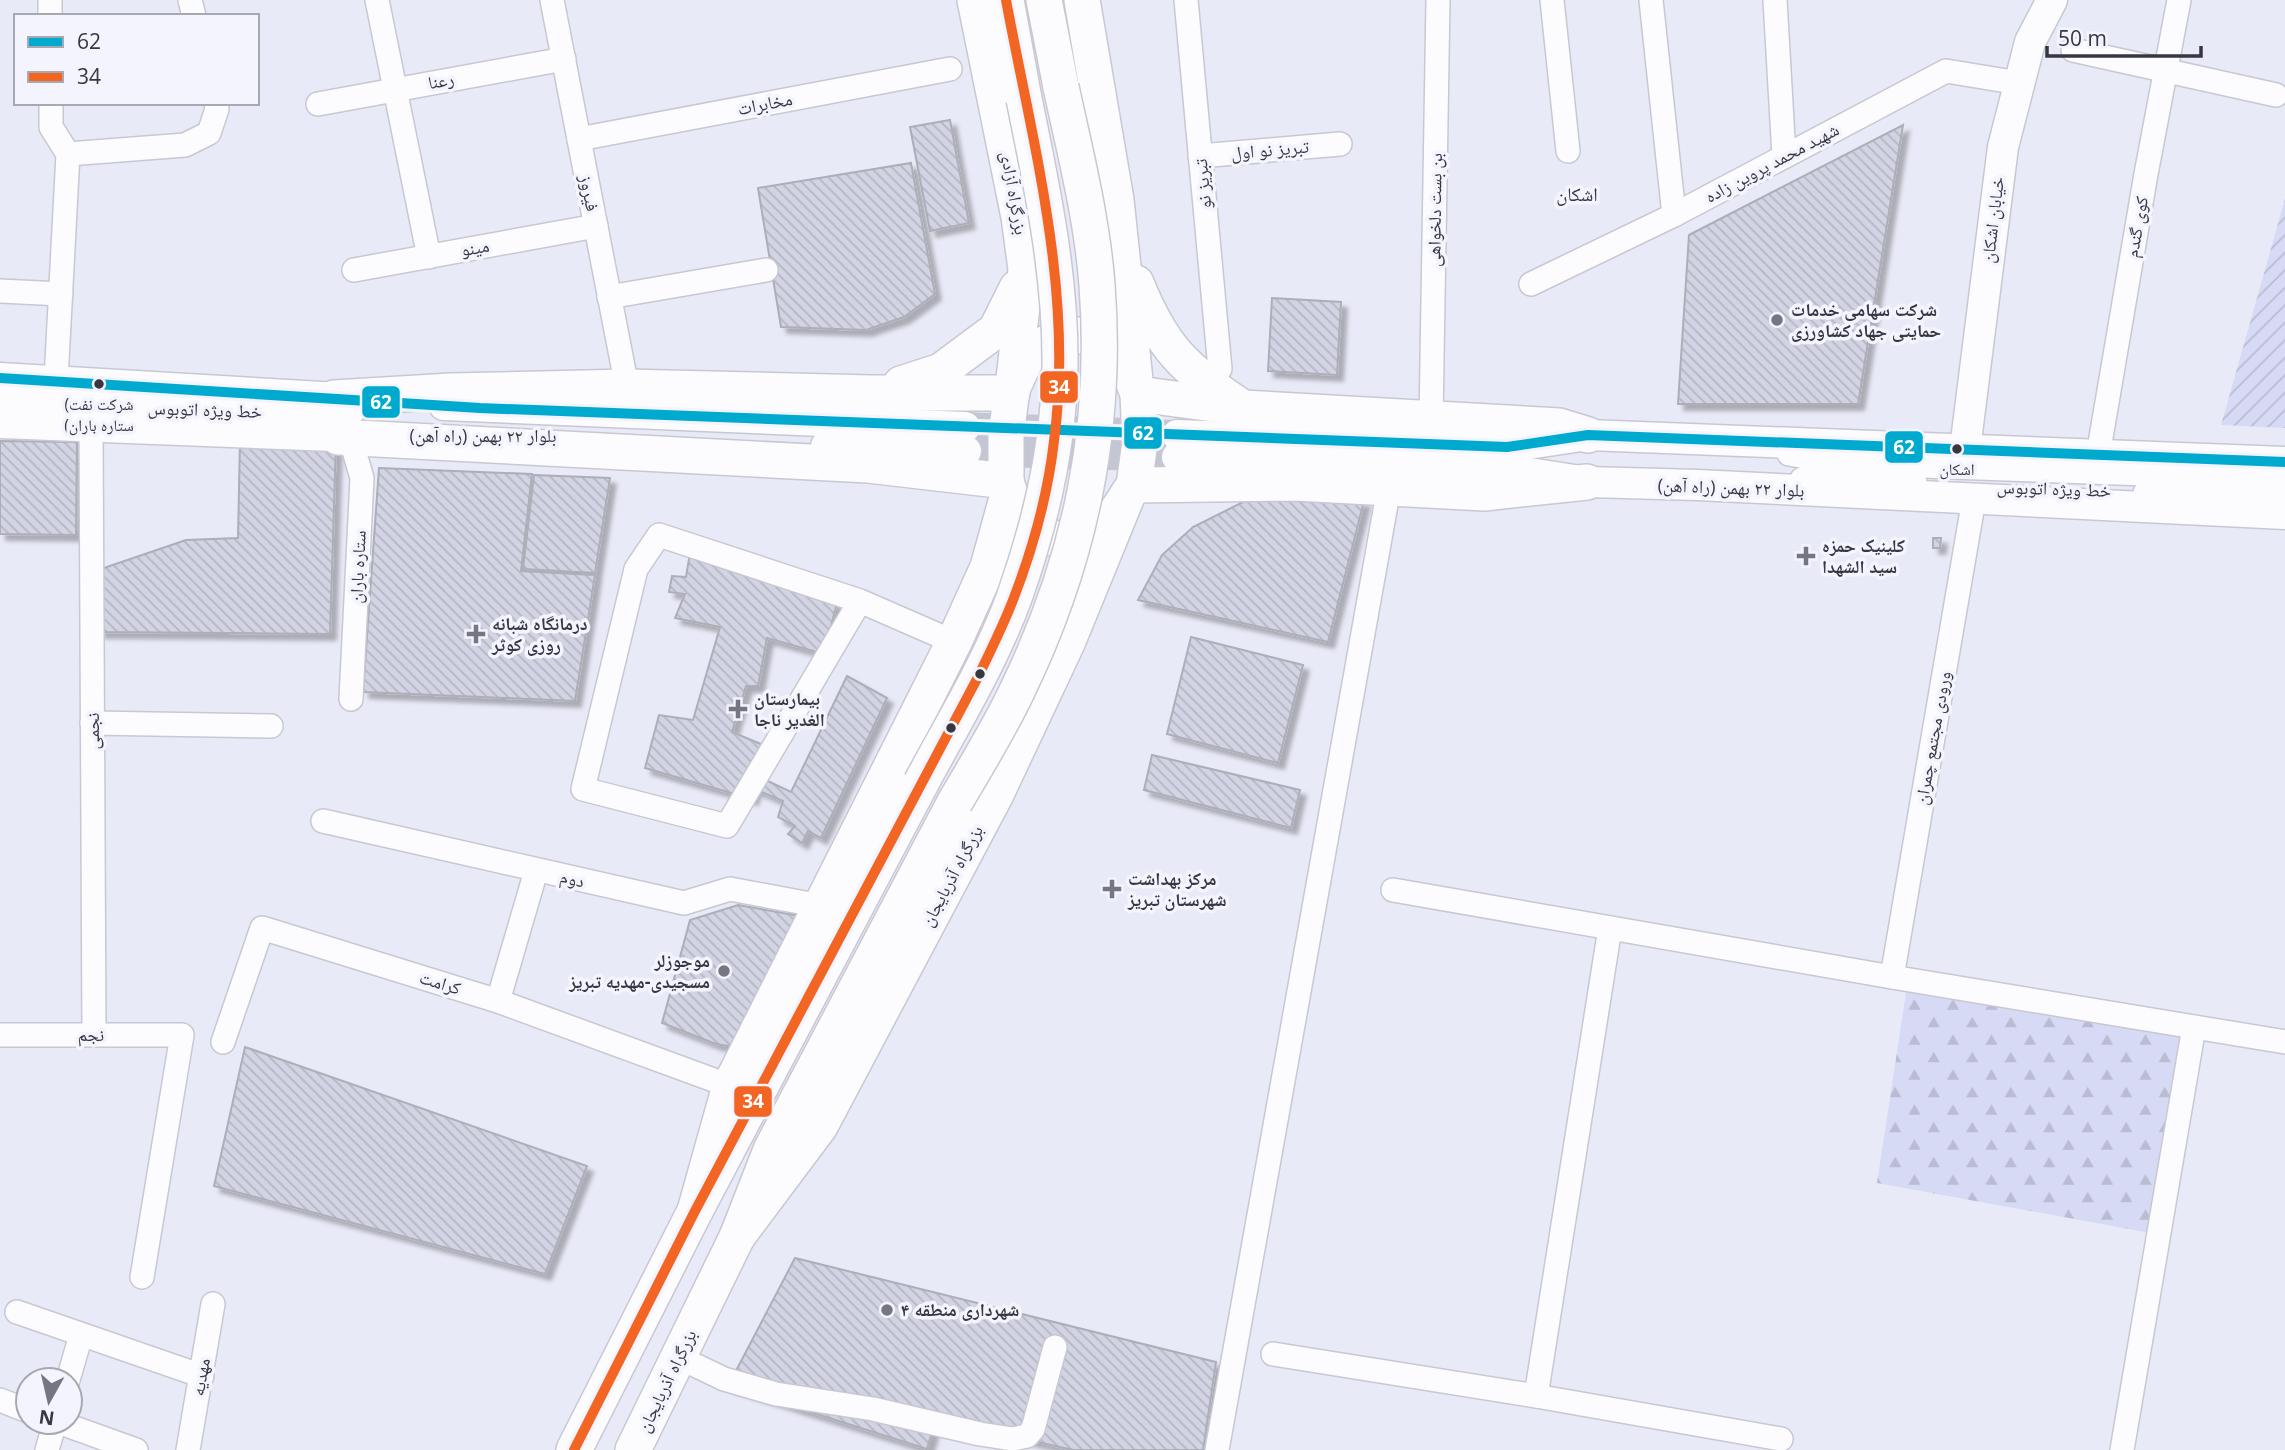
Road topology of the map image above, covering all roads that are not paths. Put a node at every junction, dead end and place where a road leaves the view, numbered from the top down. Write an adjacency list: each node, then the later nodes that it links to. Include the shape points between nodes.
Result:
1 (377, 0): 19 (street)
2 (552, 0): 15 (street, فیروز)
3 (975, 0): 22 (highway, بزرگراه آزادی)
4 (1006, 0): 22 (highway, بزرگراه آزادی)
5 (1044, 0): 94 (highway, بزرگراه آذربایجان, bridge, via 1084,194 1097,284 1101,365 1095,445 1078,529 1051,613 1017,692 771,1150)
6 (1082, 0): 20 (highway)
7 (1186, 0): 30 (street, تبریز نو)
8 (1438, 0): 53 (street, بن بست دلخواهی)
9 (1552, 0): 28 (street)
10 (1651, 0): 32 (street)
11 (1775, 0): 31 (street)
12 (2052, 0): 18 (main road, خیابان اشکان, via 2030,42)
13 (2179, 0): 17 (street, کوی گندم)
14 (2073, 50): 17 (street)
15 (564, 59): 19 (street, رعنا); 26 (street, فیروز)
16 (950, 69): 26 (street, مخابرات)
17 (2165, 71): 21 (street); 62 (street, کوی گندم)
18 (2019, 83): 31 (street, شهید محمد پروین زاده, via 1947,71); 61 (main road, خیابان اشکان, via 2003,147)
19 (395, 90): 23 (street, رعنا); 35 (street)
20 (1097, 91): 22 (highway, via 1079,112 1052,125 1026,124); 34 (highway)
21 (2276, 95)
22 (1011, 103): 36 (highway, بزرگراه آزادی); 93 (highway, bridge, via 1045,202 1057,289 1060,367 1054,442 1037,526 1013,600 978,677)
23 (318, 104)
24 (51, 105): 29 (street, via 51,128)
25 (217, 105): 29 (street, via 209,133 185,145)
26 (579, 139): 33 (street, فیروز)
27 (1340, 144): 30 (street, تبریز نو اول)
28 (1568, 151)
29 (68, 154): 41 (street)
30 (1200, 156): 43 (street, تبریز نو)
31 (1784, 156): 32 (street, شهید محمد پروین زاده)
32 (1674, 215): 39 (street, شهید محمد پروین زاده)
33 (596, 226): 35 (street, مینو); 42 (street, فیروز)
34 (1123, 250): 48 (highway); 52 (highway, via 1149,316 1178,358)
35 (429, 257): 37 (street, مینو)
36 (1026, 269): 47 (highway, بزرگراه آزادی); 49 (highway, via 996,330 941,371)
37 (354, 270)
38 (766, 270): 42 (street)
39 (1531, 284)
40 (0, 291): 41 (street)
41 (61, 294): 45 (street)
42 (609, 297): 46 (street, فیروز)
43 (1220, 369)
44 (0, 377): 45 (main road, بلوار ۲۲ بهمن (راه آهن))
45 (56, 380): 50 (main road, بلوار ۲۲ بهمن (راه آهن))
46 (626, 387): 49 (highway); 50 (highway)
47 (1012, 391): 48 (highway, via 1026,359 1048,342 1078,335 1106,343 1125,360); 49 (highway); 67 (highway, via 1006,436)
48 (1137, 392): 52 (highway); 69 (highway, via 1140,442)
49 (871, 393)
50 (334, 398): 54 (main road, بلوار ۲۲ بهمن (راه آهن))
51 (0, 402): 54 (street, خط ویژه اتوبوس)
52 (1242, 408): 53 (highway)
53 (1431, 420): 57 (highway, via 1559,426)
54 (480, 421): 58 (main road, بلوار ۲۲ بهمن (راه آهن)); 59 (main road, بلوار ۲۲ بهمن (راه آهن))
55 (0, 423): 56 (main road, بلوار ۲۲ بهمن (راه آهن))
56 (90, 427): 58 (main road, بلوار ۲۲ بهمن (راه آهن)); 76 (street, نجمی)
57 (1588, 435): 60 (main road, بلوار ۲۲ بهمن (راه آهن)); 65 (main road, بلوار ۲۲ بهمن (راه آهن), via 1507,447 1177,446 1504,469)
58 (344, 437): 67 (highway, via 868,465); 75 (street, ستاره باران, via 362,478)
59 (966, 439)
60 (1700, 439): 61 (main road, بلوار ۲۲ بهمن (راه آهن)); 64 (street, خط ویژه اتوبوس, via 1839,463)
61 (1965, 449): 62 (main road, بلوار ۲۲ بهمن (راه آهن))
62 (2098, 455): 63 (main road, بلوار ۲۲ بهمن (راه آهن))
63 (2285, 462)
64 (2285, 479)
65 (1587, 482): 66 (main road, بلوار ۲۲ بهمن (راه آهن)); 68 (highway, via 1484,493)
66 (1698, 485): 70 (street, خط ویژه اتوبوس, via 1840,476 2014,489); 71 (main road, بلوار ۲۲ بهمن (راه آهن))
67 (1007, 486): 69 (highway, via 1015,511 1031,530 1059,540 1090,537 1111,520); 74 (highway, via 988,567)
68 (1389, 488): 69 (highway, via 1295,483); 111 (street)
69 (1131, 489): 79 (highway, بزرگراه آذربایجان, via 1067,643)
70 (2285, 498)
71 (1974, 499): 72 (main road, بلوار ۲۲ بهمن (راه آهن)); 85 (street, ورودی مجتمع چمران)
72 (2285, 514)
73 (860, 601): 73 (street, via 659,535 636,569 583,789 727,826); 74 (street)
74 (954, 642): 78 (highway)
75 (351, 699)
76 (93, 723): 77 (street); 89 (street, نجمی)
77 (271, 726)
78 (903, 742): 79 (highway, via 934,734 965,742 987,765); 83 (highway)
79 (996, 794): 94 (highway, بزرگراه آذربایجان, via 820,1126)
80 (323, 821): 81 (street, دوم)
81 (536, 871): 83 (street, دوم, via 684,903 730,889); 86 (street)
82 (1393, 890): 84 (street)
83 (821, 906): 92 (highway)
84 (1610, 928): 85 (street); 104 (street)
85 (1892, 977): 87 (street)
86 (498, 1001): 90 (street, کرامت, via 262,928); 92 (street, کرامت)
87 (2194, 1027): 91 (street); 112 (street)
88 (0, 1035): 89 (street, نجم)
89 (94, 1035): 95 (street, نجم, via 182,1035)
90 (223, 1042)
91 (2285, 1042)
92 (730, 1086): 93 (highway)
93 (695, 1211): 109 (highway)
94 (737, 1237): 101 (highway, بزرگراه آذربایجان)
95 (142, 1277)
96 (213, 1304): 103 (street, مهدیه)
97 (17, 1312): 98 (street)
98 (81, 1335): 102 (street); 103 (street)
99 (1055, 1347): 101 (street, via 1033,1429 1020,1439 747,1387)
100 (1273, 1354): 104 (street)
101 (678, 1357): 110 (highway, بزرگراه آذربایجان)
102 (72, 1366)
103 (202, 1376): 108 (street, مهدیه)
104 (1536, 1396): 106 (street)
105 (84, 1432): 107 (street)
106 (1781, 1439)
107 (136, 1450)
108 (188, 1450)
109 (574, 1450)
110 (633, 1450)
111 (1217, 1450)
112 (2122, 1450)

